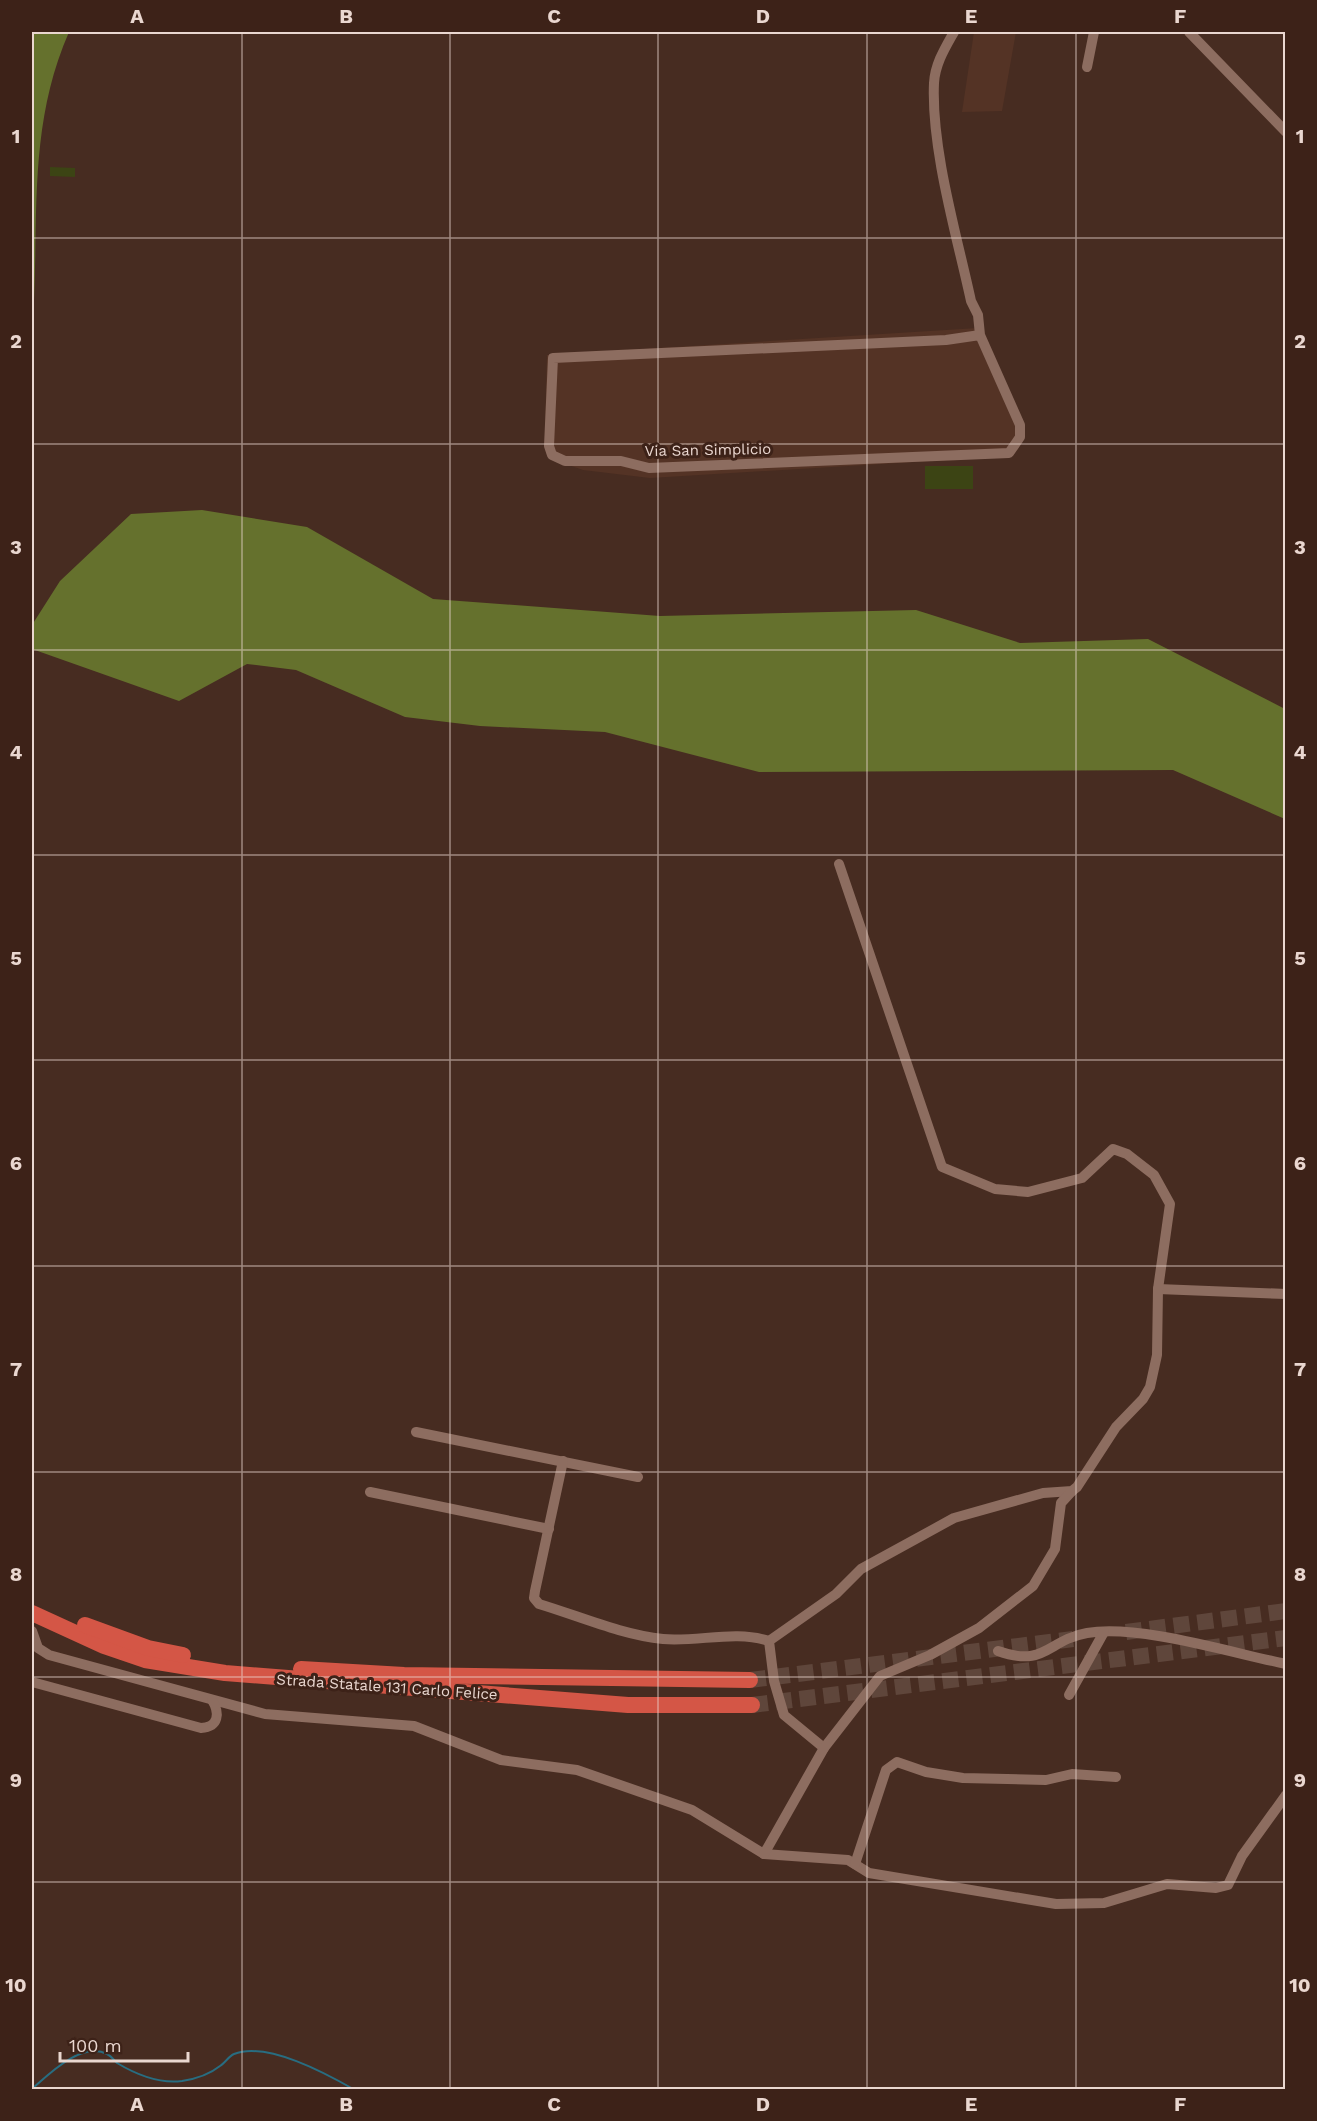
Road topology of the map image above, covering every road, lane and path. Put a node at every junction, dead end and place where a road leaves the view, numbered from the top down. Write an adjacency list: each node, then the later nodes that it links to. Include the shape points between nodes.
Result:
1 (954, 32): 6 (street, Via San Simplicio, via 938,61 934,82 939,154)
2 (1094, 32): 4 (street)
3 (1189, 32): 5 (street)
4 (1087, 67)
5 (1286, 132)
6 (980, 335): 6 (street, Via San Simplicio, via 946,340 553,358 549,446 552,455 565,461 621,461 649,468 1009,453 1020,437 1020,425)
7 (839, 864): 8 (street, via 942,1167 995,1189 1028,1192 1082,1178 1113,1149 1127,1154 1154,1175 1170,1204)
8 (1158, 1289): 9 (street); 13 (street, via 1157,1355 1150,1387 1116,1427 1091,1469)
9 (1286, 1294)
10 (416, 1432): 11 (street)
11 (563, 1461): 12 (street); 15 (street)
12 (638, 1477)
13 (1072, 1491): 18 (street, via 1043,1493 954,1518 861,1569 836,1594); 28 (street, via 1061,1503 1055,1549 1033,1586 979,1628 880,1676)
14 (370, 1492): 15 (street)
15 (549, 1529): 18 (street, via 535,1591 534,1599 539,1604 661,1638 747,1635)
16 (34, 1613): 21 (highway, Strada Statale 131 Carlo Felice, via 148,1648); 22 (highway, Strada Statale 131 Carlo Felice, via 104,1646 145,1660); 26 (street, via 38,1648 49,1656)
17 (1104, 1632): 19 (street, via 1062,1641 1036,1657 1018,1658); 20 (street, via 1127,1631); 25 (street)
18 (769, 1641): 28 (street, via 774,1681 784,1715)
19 (998, 1651)
20 (1286, 1664)
21 (261, 1667): 22 (highway); 23 (highway, Strada Statale 131 Carlo Felice, via 404,1675)
22 (275, 1678): 27 (highway, Strada Statale 131 Carlo Felice, via 628,1705)
23 (750, 1680)
24 (32, 1682): 26 (street, via 201,1728 217,1719)
25 (1069, 1695)
26 (212, 1700): 31 (street, via 265,1714 414,1726 501,1760 578,1770 692,1810)
27 (752, 1705)
28 (824, 1748): 31 (street)
29 (1116, 1778): 32 (street, via 1072,1774 1046,1780 963,1778 897,1762 886,1770)
30 (1286, 1796): 32 (street, via 1242,1856 1228,1885 1222,1887 1167,1884 1104,1903 1056,1904 908,1881 869,1873)
31 (764, 1854): 32 (street, via 848,1860)
32 (855, 1864)

